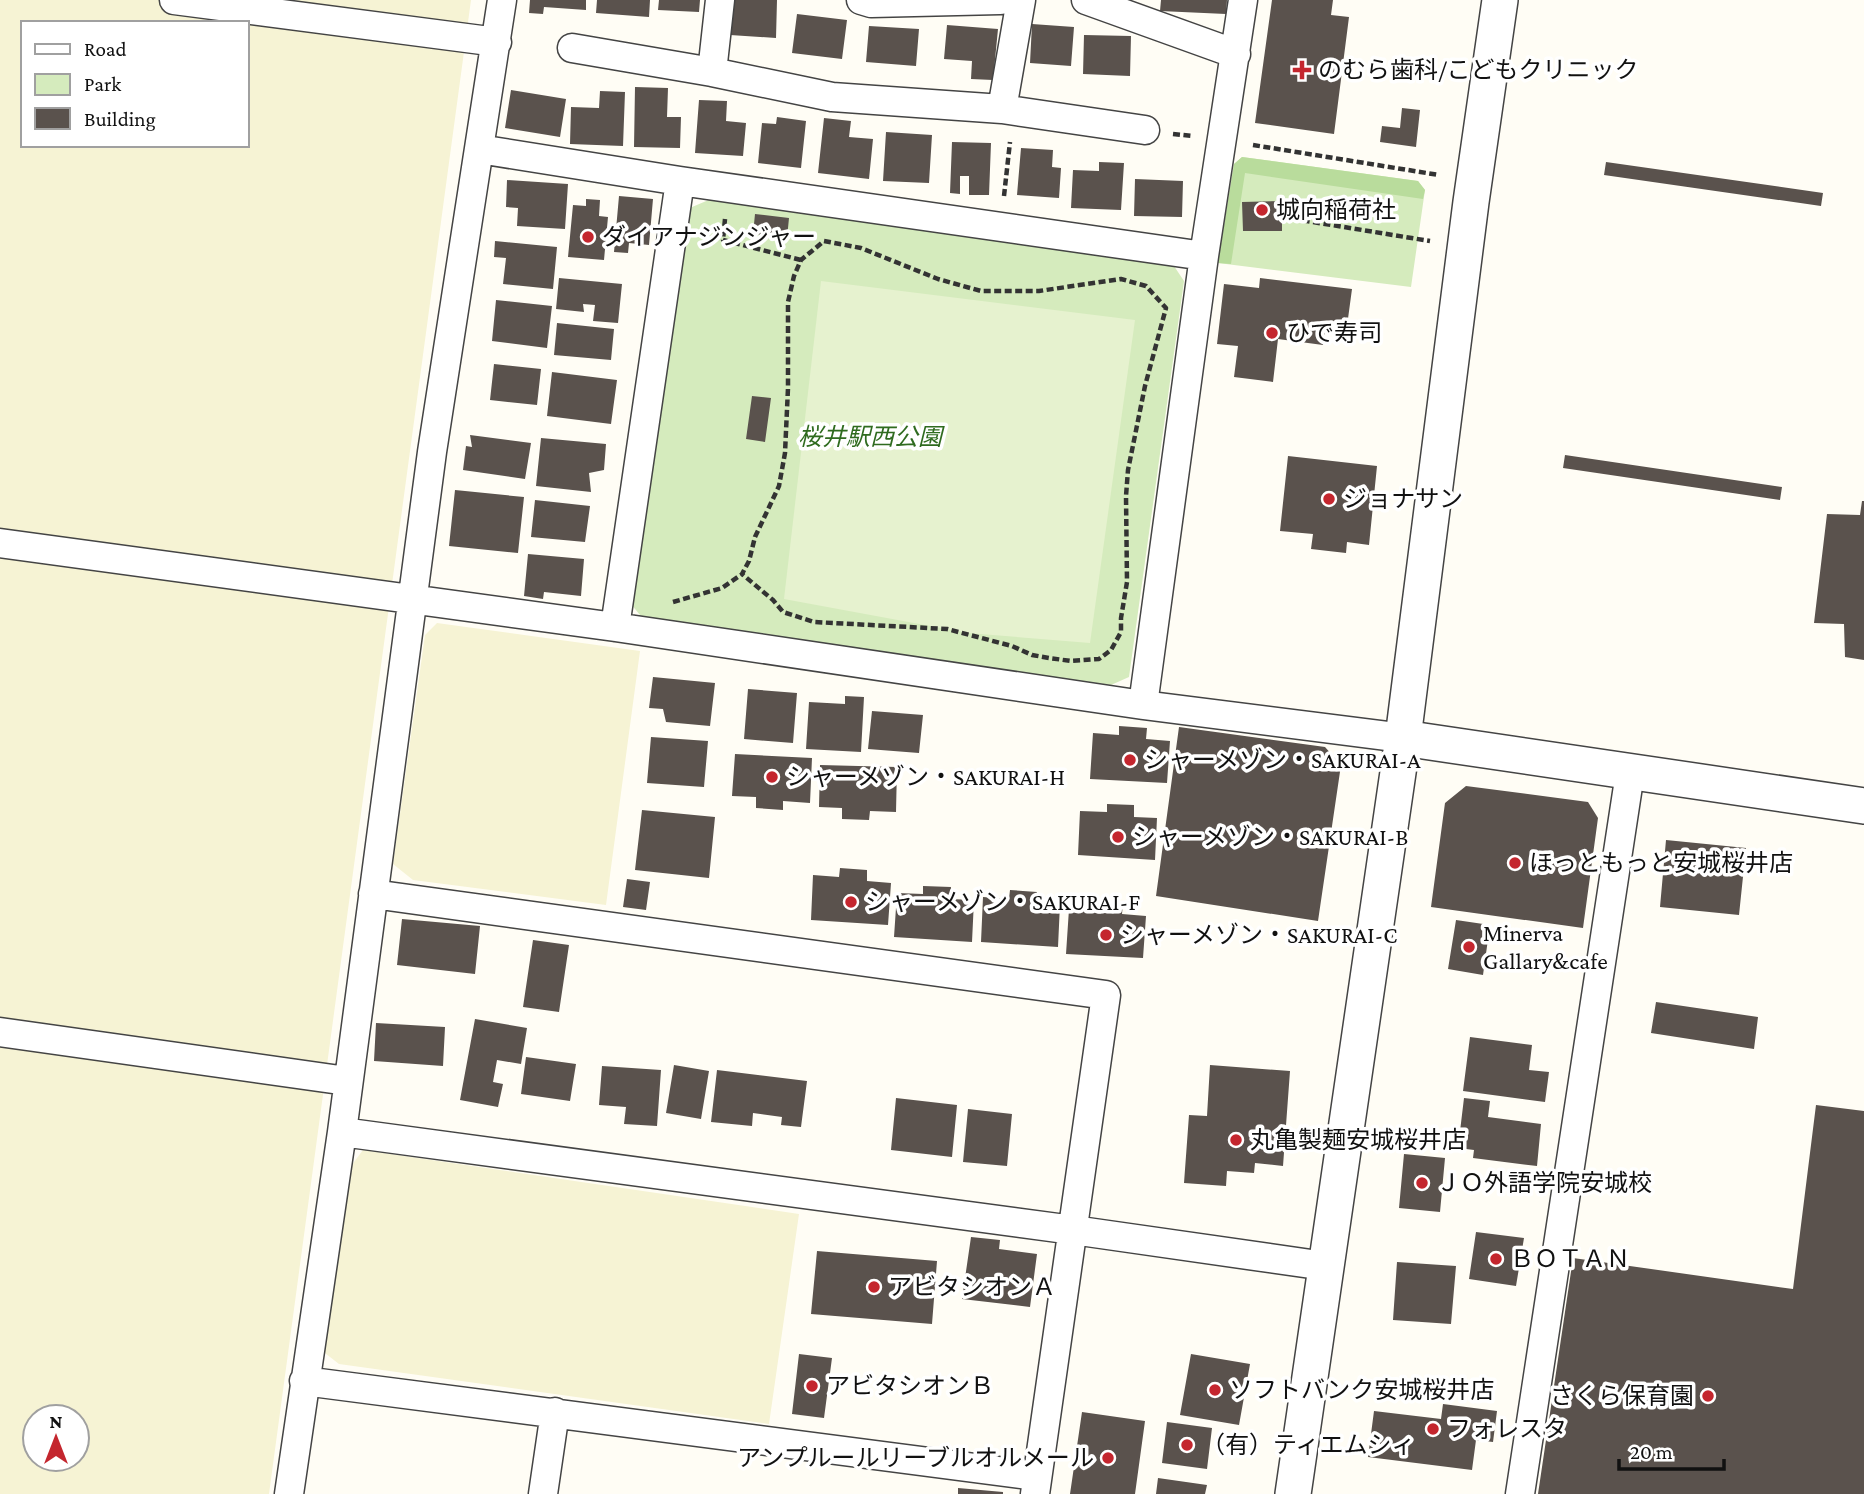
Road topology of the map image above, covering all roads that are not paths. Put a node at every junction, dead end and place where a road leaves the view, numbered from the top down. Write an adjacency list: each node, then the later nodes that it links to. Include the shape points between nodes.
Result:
1 (174, 0): 10 (street)
2 (502, 0): 10 (street)
3 (720, 0): 13 (street)
4 (862, 0): 5 (street)
5 (1000, 0)
6 (1021, 0): 14 (street)
7 (1086, 0): 12 (street)
8 (1243, 0): 12 (street)
9 (1500, 0): 23 (street)
10 (497, 42): 16 (street)
11 (572, 48): 13 (street)
12 (1236, 54): 18 (street)
13 (712, 72): 14 (street, via 832,97)
14 (1008, 110): 15 (street)
15 (1145, 130)
16 (479, 149): 17 (street); 20 (street)
17 (680, 181): 18 (street); 21 (street)
18 (1204, 256): 22 (street)
19 (0, 543): 20 (street)
20 (411, 600): 21 (street); 26 (street)
21 (615, 627): 22 (street)
22 (1143, 705): 23 (street)
23 (1403, 738): 24 (street); 31 (street)
24 (1630, 773): 25 (street); 38 (street)
25 (1864, 806)
26 (373, 894): 28 (street); 30 (street, via 1106,995)
27 (0, 1032): 28 (street)
28 (347, 1081): 29 (street)
29 (342, 1132): 30 (street); 32 (street)
30 (1073, 1230): 31 (street); 34 (street)
31 (1325, 1266): 37 (street)
32 (304, 1381): 33 (street); 35 (street)
33 (555, 1412): 34 (street); 36 (street)
34 (1036, 1485)
35 (289, 1494)
36 (543, 1494)
37 (1293, 1494)
38 (1520, 1494)

